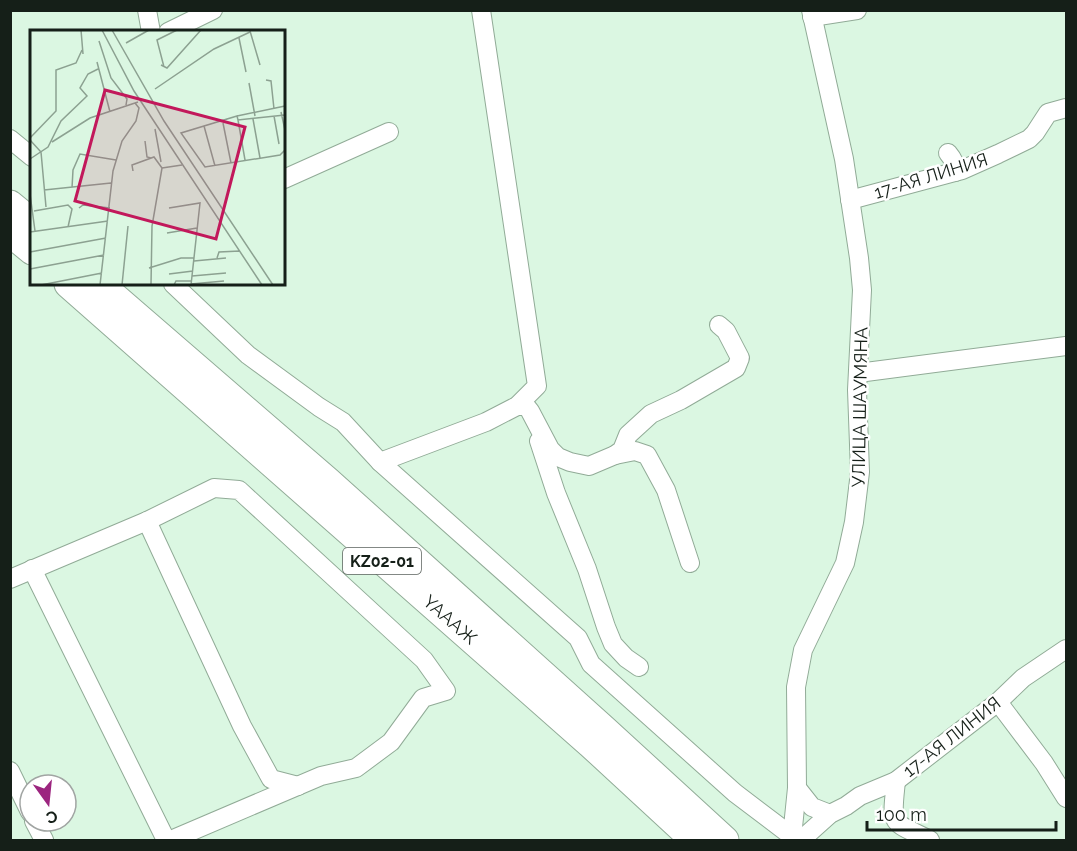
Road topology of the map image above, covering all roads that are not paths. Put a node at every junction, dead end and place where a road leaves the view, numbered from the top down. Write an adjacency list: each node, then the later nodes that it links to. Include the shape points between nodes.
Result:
1 (147, 10): 6 (street)
2 (213, 10): 7 (street)
3 (481, 10): 28 (street, via 537,386)
4 (857, 10): 5 (street)
5 (812, 14): 15 (street, УЛИЦА ШАУМЯНА)
6 (151, 30)
7 (172, 30)
8 (1066, 108): 13 (street, 17-АЯ ЛИНИЯ, via 1048,113 1029,139)
9 (389, 132): 14 (street)
10 (10, 139): 12 (street)
11 (948, 153): 13 (street)
12 (30, 155)
13 (955, 172): 15 (street, 17-АЯ ЛИНИЯ)
14 (285, 179)
15 (850, 200): 27 (street, УЛИЦА ШАУМЯНА, via 862,290)
16 (10, 204): 17 (highway)
17 (30, 220)
18 (10, 233): 19 (highway)
19 (30, 249)
20 (69, 285): 50 (highway, ҮАААЖ / KZ02-01)
21 (101, 285): 51 (highway, ҮАААЖ / KZ02-01, via 328,481)
22 (174, 285): 24 (street)
23 (190, 285): 24 (street)
24 (192, 303): 31 (street, via 248,355 343,422)
25 (719, 325): 30 (street, via 740,358 736,368 651,414 628,435 622,450)
26 (1066, 346): 27 (street)
27 (858, 373): 43 (street, УЛИЦА ШАУМЯНА, via 859,493 845,564 798,667)
28 (517, 406): 29 (street, via 526,406); 31 (street, via 486,422)
29 (537, 424): 30 (street, via 549,449 570,462 589,466); 37 (street, via 538,439 556,493 613,644)
30 (615, 455): 33 (street, via 635,451 648,455 666,490)
31 (380, 462): 47 (street, via 578,638 591,664 735,793)
32 (147, 521): 34 (street); 41 (street, via 266,770 272,779); 41 (street, via 214,489 238,490 424,660 446,691 423,698 391,742 356,768)
33 (690, 563)
34 (32, 569): 35 (street); 48 (street)
35 (10, 579)
36 (1066, 649): 38 (street, 17-АЯ ЛИНИЯ, via 1023,678)
37 (639, 667)
38 (998, 702): 40 (street, 17-АЯ ЛИНИЯ); 44 (street)
39 (10, 771): 42 (street)
40 (896, 781): 45 (street, 17-АЯ ЛИНИЯ); 46 (street, via 893,817)
41 (298, 786): 49 (street)
42 (18, 787)
43 (797, 788): 45 (street, via 812,807); 47 (street, УЛИЦА ШАУМЯНА)
44 (1066, 798)
45 (830, 814): 47 (street, 17-АЯ ЛИНИЯ)
46 (899, 837): 52 (street)
47 (796, 839)
48 (166, 840)
49 (171, 840)
50 (694, 840)
51 (725, 840)
52 (930, 840)

